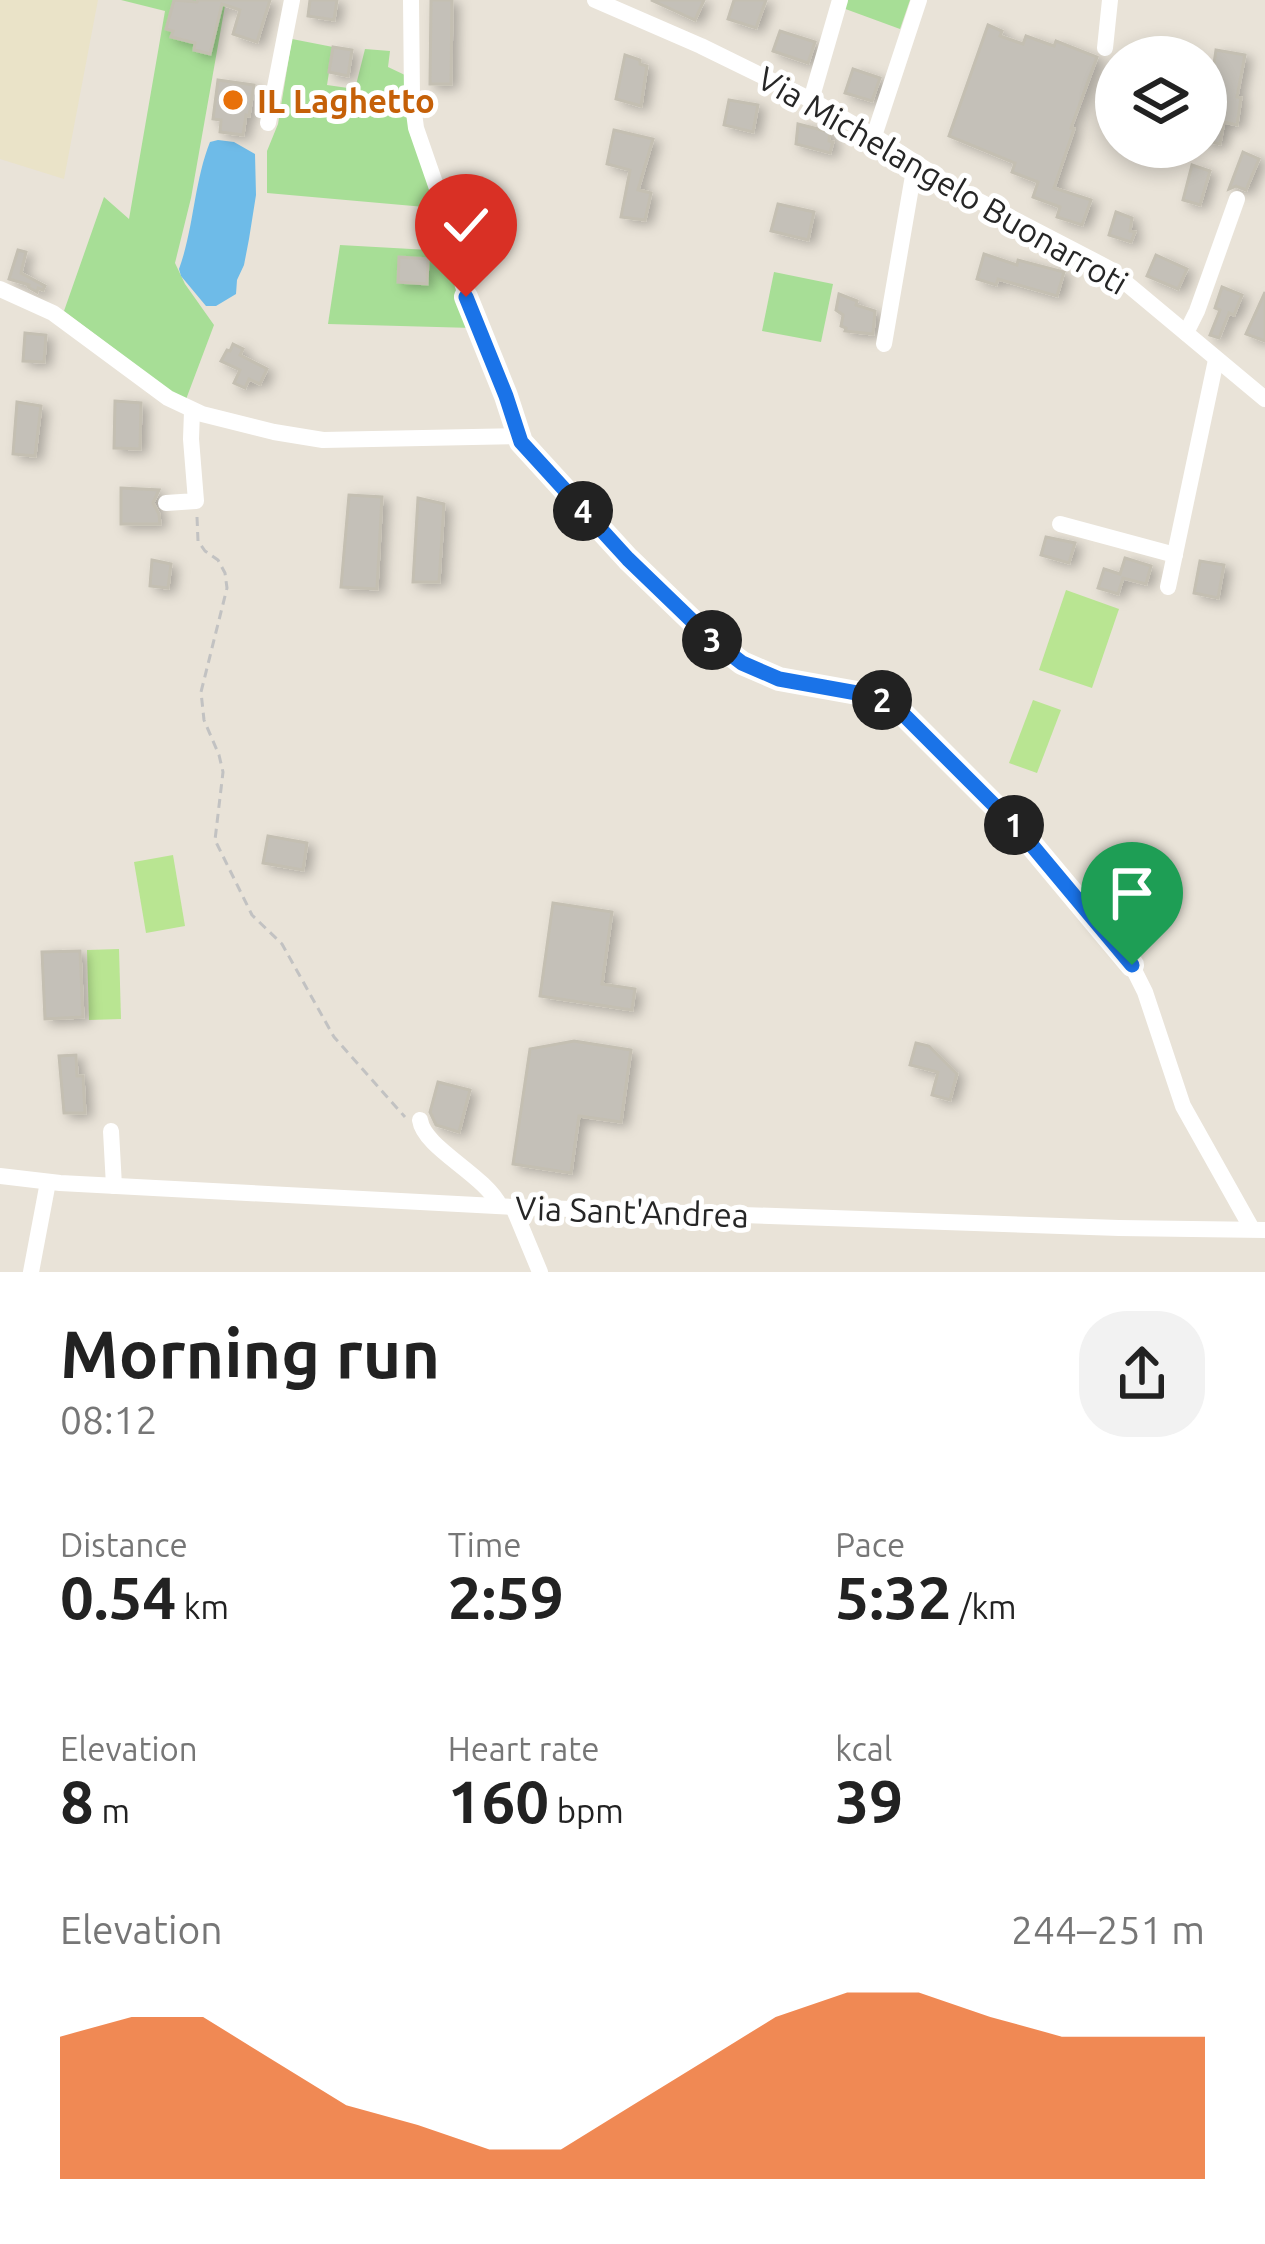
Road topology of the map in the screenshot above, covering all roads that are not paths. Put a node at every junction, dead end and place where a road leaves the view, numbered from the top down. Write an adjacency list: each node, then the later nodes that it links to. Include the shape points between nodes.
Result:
1 (292, 0): 9 (street)
2 (411, 0): 19 (street, via 416,128)
3 (596, 0): 8 (street, Via Michelangelo Buonarroti)
4 (840, 0): 8 (street)
5 (919, 0): 10 (street)
6 (1110, 0): 7 (street)
7 (1106, 36)
8 (811, 100): 10 (street, Via Michelangelo Buonarroti)
9 (268, 123)
10 (874, 136): 11 (street, Via Michelangelo Buonarroti)
11 (915, 164): 14 (street, Via Michelangelo Buonarroti, via 1108,268); 15 (street)
12 (1237, 199): 14 (street)
13 (0, 289): 18 (street, via 53,313)
14 (1186, 333): 16 (street, Via Michelangelo Buonarroti)
15 (884, 344)
16 (1216, 360): 17 (street, Via Michelangelo Buonarroti); 22 (street)
17 (1265, 400)
18 (192, 411): 19 (street, via 329,440); 20 (street, via 196,501)
19 (518, 436): 30 (street, via 628,559 730,655 779,679 891,705 1020,831 1132,965 1179,1097)
20 (166, 503)
21 (1060, 524): 22 (street)
22 (1175, 555): 23 (street)
23 (1168, 587)
24 (420, 1124): 29 (street)
25 (111, 1131): 28 (street)
26 (0, 1176): 27 (street, Via Sant'Andrea)
27 (47, 1182): 28 (street, Via Sant'Andrea); 31 (street)
28 (114, 1186): 29 (street, Via Sant'Andrea)
29 (506, 1207): 30 (street, Via Sant'Andrea); 32 (street)
30 (1258, 1229)
31 (32, 1272)
32 (540, 1272)

